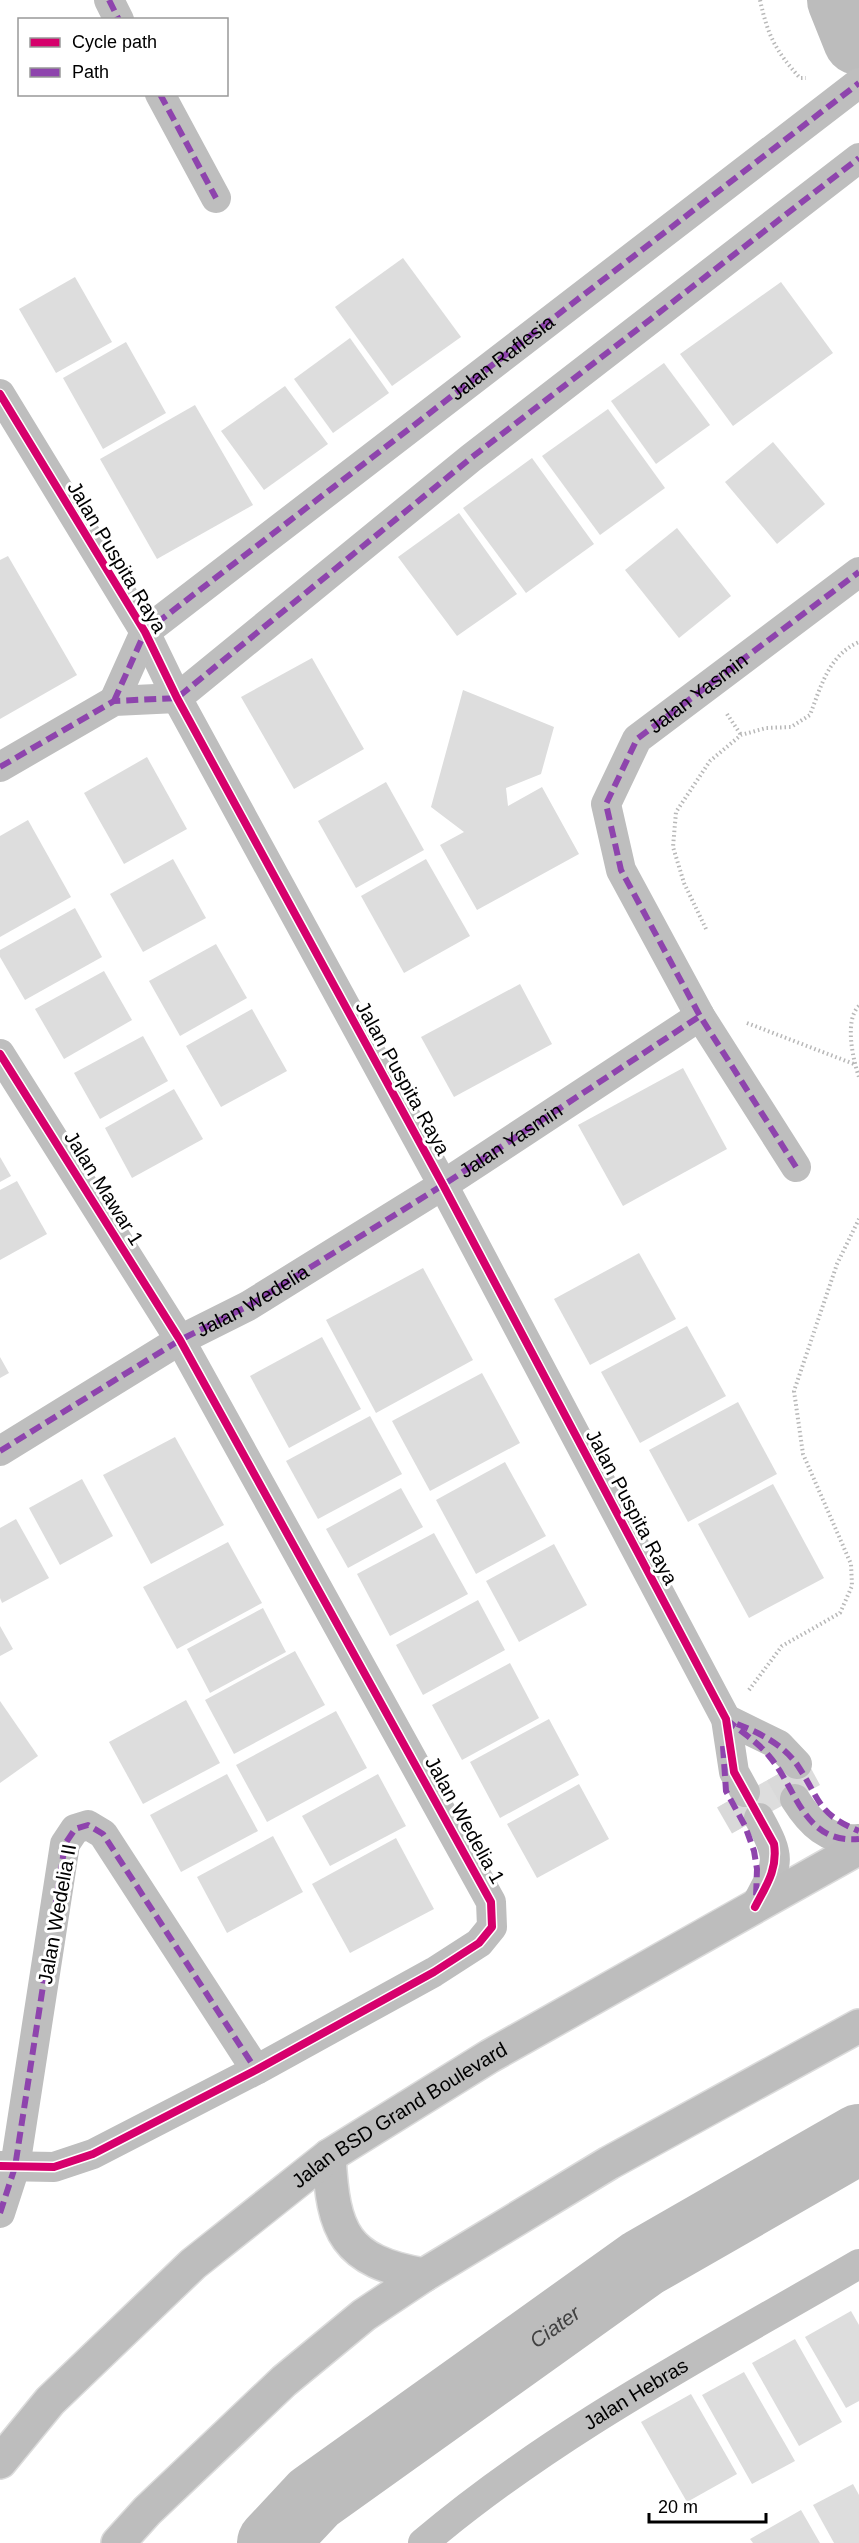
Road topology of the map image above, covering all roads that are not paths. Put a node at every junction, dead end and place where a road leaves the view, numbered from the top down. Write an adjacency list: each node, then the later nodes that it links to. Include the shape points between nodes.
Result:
1 (109, 0): 2 (street)
2 (118, 18)
3 (859, 83): 9 (street, Jalan Raflesia)
4 (161, 96): 6 (street)
5 (859, 158): 10 (street, via 471,458)
6 (216, 198)
7 (0, 394): 9 (street, Jalan Puspita Raya)
8 (859, 572): 13 (street, Jalan Yasmin, via 637,739 606,804 621,870)
9 (145, 632): 10 (street, Jalan Puspita Raya); 11 (street)
10 (177, 698): 11 (street); 16 (street, Jalan Puspita Raya)
11 (114, 701): 12 (street)
12 (0, 767)
13 (700, 1016): 15 (street, Jalan Yasmin); 16 (street, Jalan Yasmin)
14 (0, 1054): 17 (street, Jalan Mawar 1)
15 (796, 1167)
16 (443, 1185): 17 (street, Jalan Wedelia, via 248,1306); 19 (street, Jalan Puspita Raya)
17 (180, 1340): 18 (street, Jalan Wedelia); 26 (street, Jalan Wedelia 1, via 491,1902 492,1927 479,1943)
18 (0, 1451)
19 (726, 1719): 20 (street, via 779,1745); 24 (street, via 723,1766 745,1809 757,1869)
20 (789, 1769)
21 (859, 1831): 22 (street, via 803,1795 812,1823 818,1828 839,1837)
22 (859, 1839)
23 (859, 1848): 24 (main road, Jalan BSD Grand Boulevard)
24 (755, 1907): 27 (main road, Jalan BSD Grand Boulevard, via 490,2056)
25 (859, 2026): 31 (main road, via 609,2163)
26 (256, 2070): 28 (street, Jalan Wedelia 1, via 93,2154 54,2167); 28 (street, Jalan Wedelia II, via 104,1834 88,1825 75,1829 65,1844)
27 (329, 2156): 31 (main road, via 331,2194 341,2228 351,2245 394,2270); 32 (main road, Jalan BSD Grand Boulevard, via 193,2264 50,2401)
28 (8, 2166): 29 (street, Jalan Wedelia II)
29 (0, 2213)
30 (859, 2264): 34 (street, Jalan Hebras, via 590,2420 461,2511)
31 (424, 2275): 33 (main road, via 364,2315 284,2381)
32 (0, 2462)
33 (117, 2543)
34 (423, 2543)

